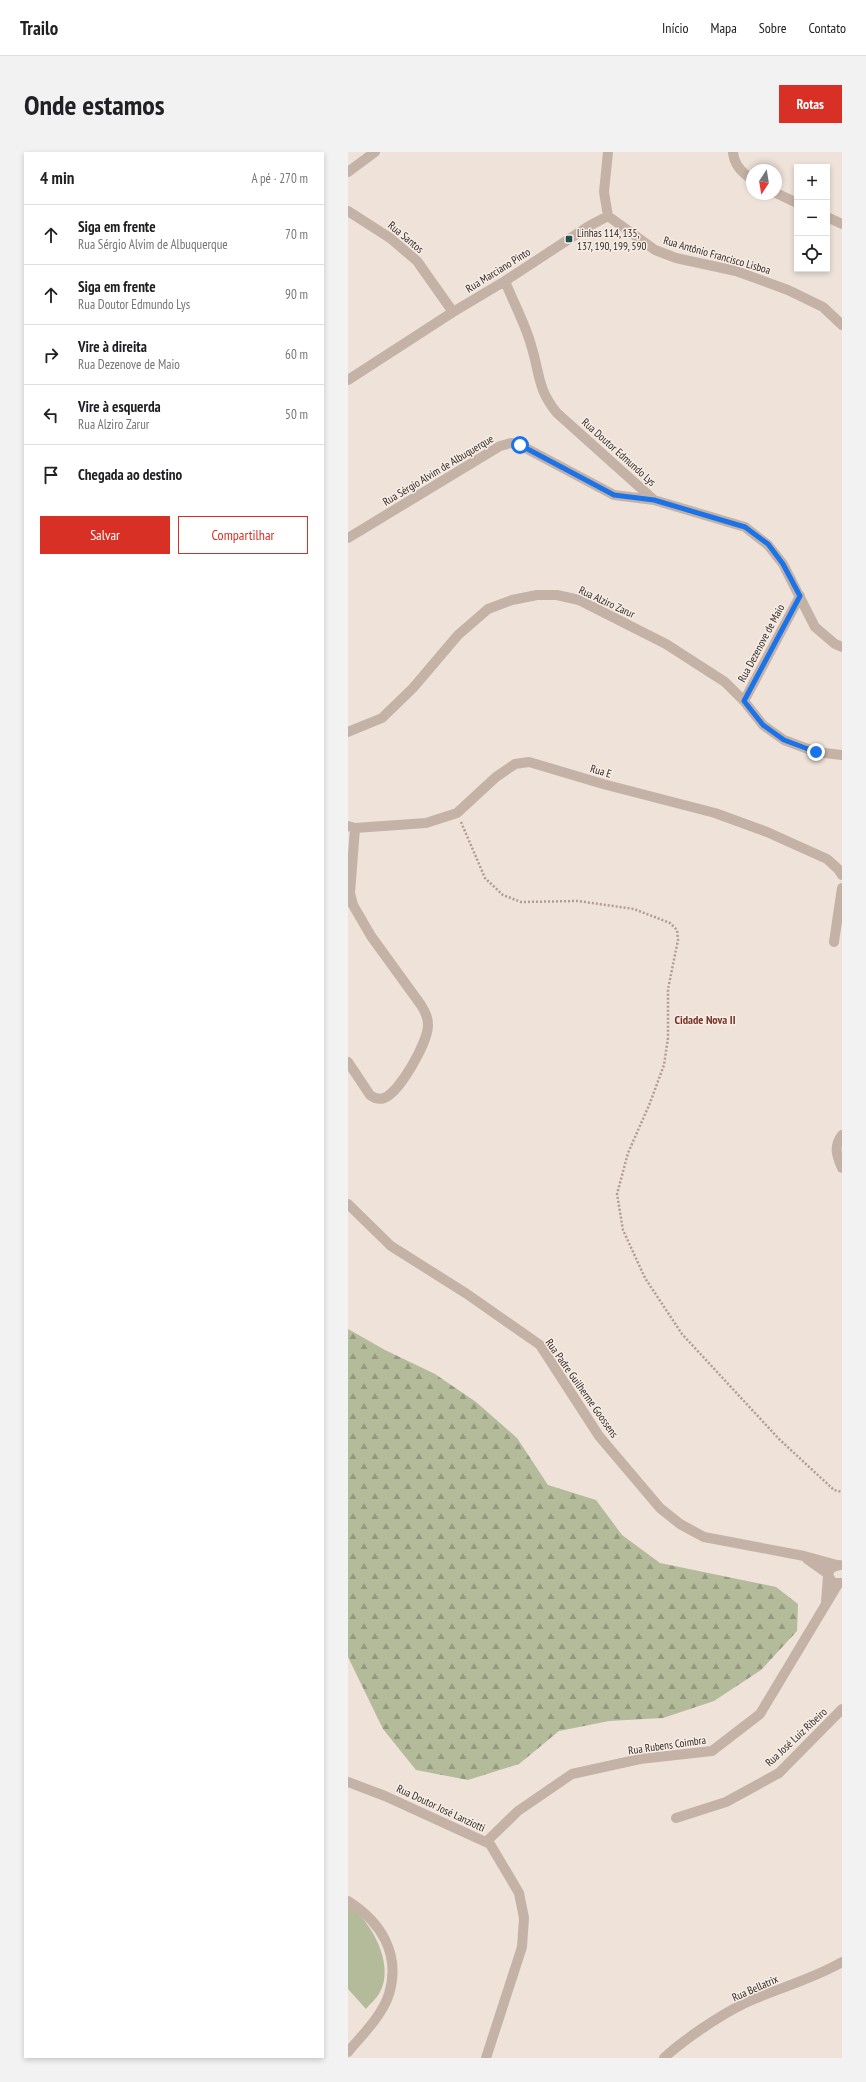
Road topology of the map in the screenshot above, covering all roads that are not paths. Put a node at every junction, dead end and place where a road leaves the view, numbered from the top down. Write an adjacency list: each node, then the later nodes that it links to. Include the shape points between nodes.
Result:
1 (375, 152): 4 (street)
2 (608, 152): 9 (street, via 604,192)
3 (733, 152): 5 (street, via 734,161)
4 (348, 172)
5 (746, 176)
6 (782, 196): 7 (street)
7 (794, 202)
8 (348, 211): 13 (street, Rua Santos, via 390,238 417,261)
9 (608, 216): 12 (street, Rua Marciano Pinto); 14 (street, Rua Antônio Francisco Lisboa, via 655,250 676,258 736,271 788,290 823,307)
10 (830, 218): 11 (street)
11 (842, 224)
12 (505, 281): 13 (street, Rua Marciano Pinto); 16 (street, Rua Doutor Edmundo Lys, via 531,344 542,391 547,401 577,432)
13 (453, 312): 15 (street, Rua Marciano Pinto)
14 (842, 325)
15 (348, 380)
16 (654, 500): 17 (street, Rua Sérgio Alvim de Albuquerque, via 614,495 538,453 511,443 500,446); 18 (street, Rua Doutor Edmundo Lys, via 745,527 768,544 783,564)
17 (348, 538)
18 (800, 596): 19 (street, Rua Doutor Edmundo Lys, via 815,627 835,644); 20 (street, Rua Dezenove de Maio)
19 (842, 646)
20 (744, 701): 21 (street, Rua Alziro Zarur, via 725,682 666,644 579,600 537,594 488,609 458,634 413,688 382,718); 22 (street, Rua Alziro Zarur, via 763,725 784,740 816,752)
21 (348, 732)
22 (842, 755)
23 (351, 827): 24 (street, Rua E, via 426,823 457,813 496,777 515,764 529,762 715,813 768,832 827,860); 27 (street, via 350,893 353,905 371,936 421,1005 427,1016 428,1026 425,1042 395,1090 384,1098 370,1095)
24 (842, 875)
25 (842, 888): 26 (street)
26 (834, 942)
27 (348, 1062)
28 (842, 1136): 29 (street, via 835,1149)
29 (842, 1168)
30 (348, 1204): 31 (street, Rua Padre Guilherme Goossens, via 391,1246 540,1345 599,1436 660,1508 680,1524 704,1537)
31 (804, 1556): 32 (street, Rua Padre Guilherme Goossens); 33 (street, Rua Padre Guilherme Goossens)
32 (841, 1566): 33 (street, via 830,1568)
33 (828, 1575): 34 (street, via 831,1582); 35 (street)
34 (840, 1584): 35 (street)
35 (825, 1604): 39 (street, Rua Rubens Coimbra, via 760,1714 712,1751 640,1759 572,1774 518,1810)
36 (842, 1709): 38 (street, Rua José Luiz Ribeiro, via 779,1773 726,1802)
37 (348, 1782): 39 (street, Rua Doutor José Lanziotti)
38 (676, 1818)
39 (486, 1842): 43 (street, Rua Doutor José Lanziotti, via 490,1844 519,1893 524,1918 522,1947)
40 (348, 1901): 42 (street, via 361,1909 380,1928 389,1949 392,1971 389,1994 379,2014)
41 (842, 1962): 44 (street, Rua Bellatrix, via 828,1971 742,2005 678,2044)
42 (348, 2052)
43 (486, 2058)
44 (664, 2058)

